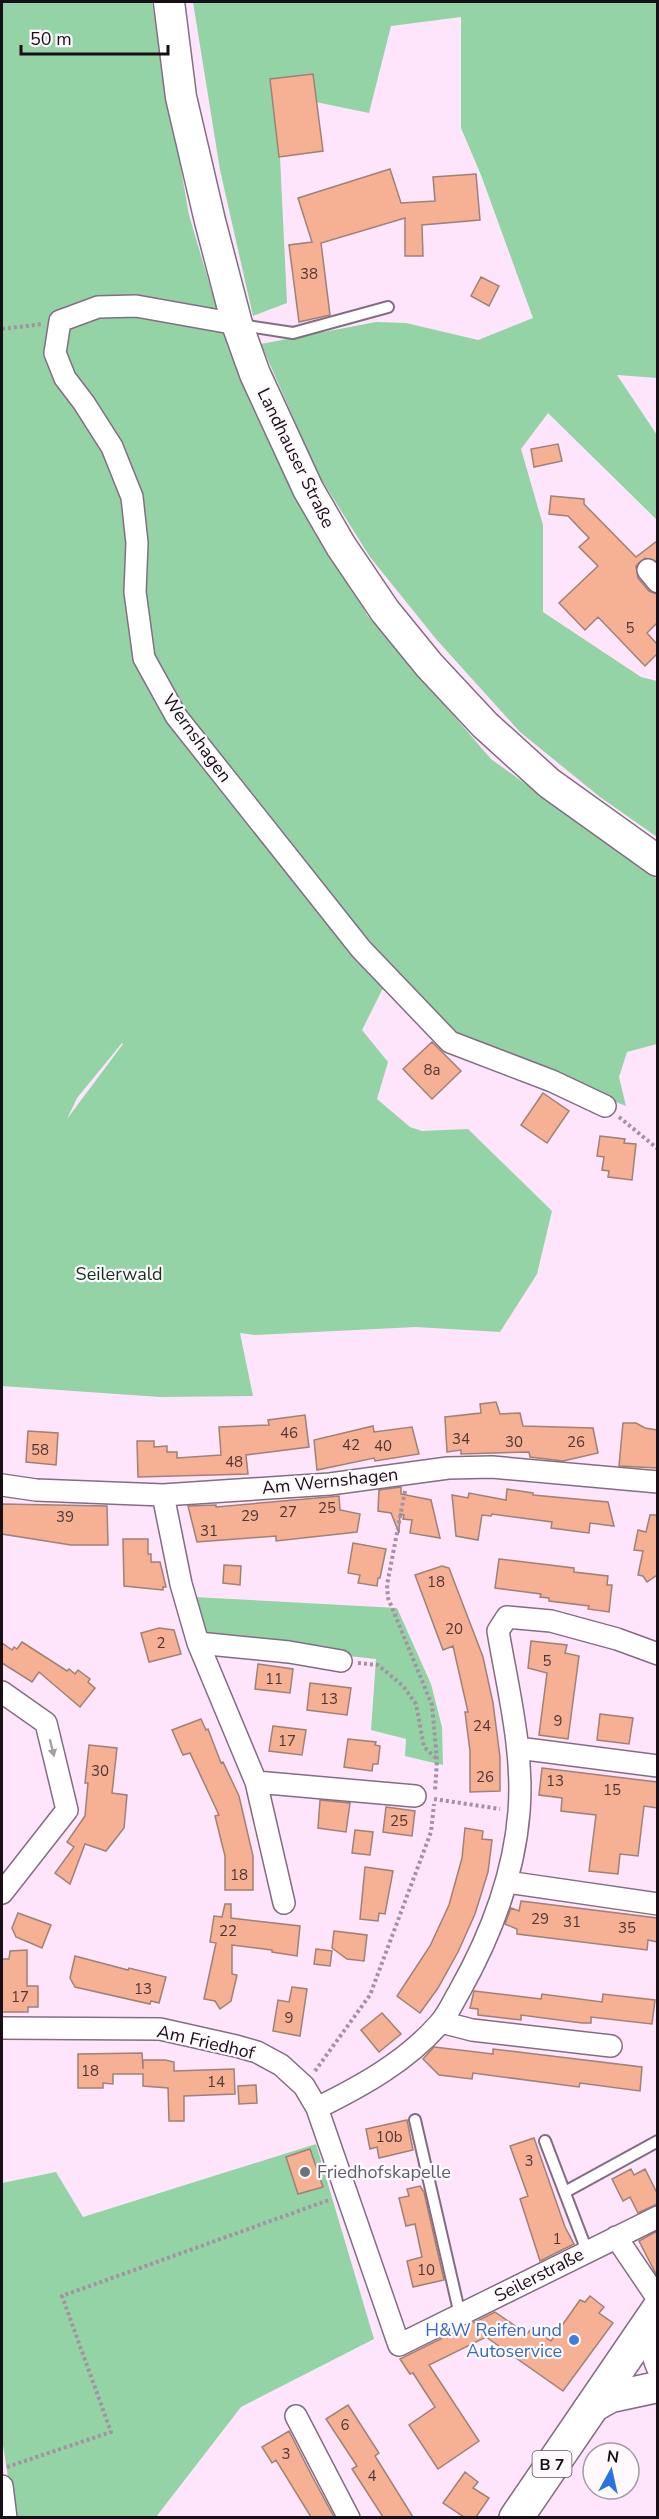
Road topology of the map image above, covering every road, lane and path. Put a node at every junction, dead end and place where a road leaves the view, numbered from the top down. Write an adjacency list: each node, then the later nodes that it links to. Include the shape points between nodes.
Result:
1 (169, 2): 4 (street, Landhauser Straße, via 181,97)
2 (388, 307): 4 (lane, via 293,333)
3 (60, 321): 4 (street, via 98,307 136,306); 5 (path); 7 (street, Wernshagen, via 55,353 65,378 112,447 132,497 137,543 135,592 144,658 176,716 361,949 450,1042)
4 (237, 324): 6 (street, Landhauser Straße, via 255,374 308,489 340,546 385,611 485,725 549,783)
5 (2, 329)
6 (657, 861)
7 (606, 1106): 8 (path)
8 (657, 1149)
9 (409, 1473): 10 (street, Am Wernshagen, via 492,1467); 12 (street, Am Wernshagen, via 330,1484); 18 (path, via 387,1585 388,1598 432,1705)
10 (657, 1482)
11 (2, 1485): 12 (street, Am Wernshagen)
12 (163, 1495): 13 (street)
13 (198, 1643): 15 (street); 20 (street)
14 (657, 1654): 17 (street, via 551,1621 507,1617 498,1631)
15 (341, 1661): 18 (path, via 378,1665 403,1686 416,1704 424,1747)
16 (2, 1692): 24 (street, one-way to 24, via 46,1723 67,1810)
17 (518, 1748): 19 (street); 22 (street)
18 (437, 1760): 21 (path)
19 (657, 1766)
20 (256, 1782): 21 (street); 25 (street)
21 (425, 1798): 22 (path); 30 (path, via 431,1832 370,1995)
22 (519, 1811): 23 (street)
23 (507, 1882): 26 (street); 27 (street, via 477,1960)
24 (3, 1886)
25 (284, 1902)
26 (657, 1904)
27 (441, 2022): 29 (street, via 472,2030); 31 (street, via 365,2084)
28 (2, 2028): 30 (street, Am Friedhof, via 160,2029 256,2052 281,2065)
29 (611, 2046)
30 (304, 2086): 31 (street, Am Friedhof)
31 (317, 2108): 35 (street, Am Friedhof)
32 (415, 2120): 41 (lane)
33 (545, 2141): 36 (lane)
34 (657, 2141): 36 (lane)
35 (346, 2191): 42 (street, Am Friedhof); 48 (path, via 62,2296 111,2432)
36 (565, 2192): 39 (lane)
37 (657, 2217): 38 (street, Seilerstraße)
38 (616, 2237): 39 (street, Seilerstraße); 40 (street)
39 (587, 2251): 41 (street, Seilerstraße)
40 (656, 2308): 43 (main road, B 7); 44 (street, via 650,2340)
41 (460, 2315): 42 (street, Seilerstraße)
42 (399, 2345)
43 (616, 2368): 44 (street); 46 (main road, B 7)
44 (657, 2371)
45 (657, 2387): 46 (street, via 611,2397)
46 (588, 2410): 52 (main road, B 7)
47 (296, 2416): 51 (street)
48 (2, 2468)
49 (2, 2486): 50 (street)
50 (6, 2517)
51 (349, 2517)
52 (516, 2517)

